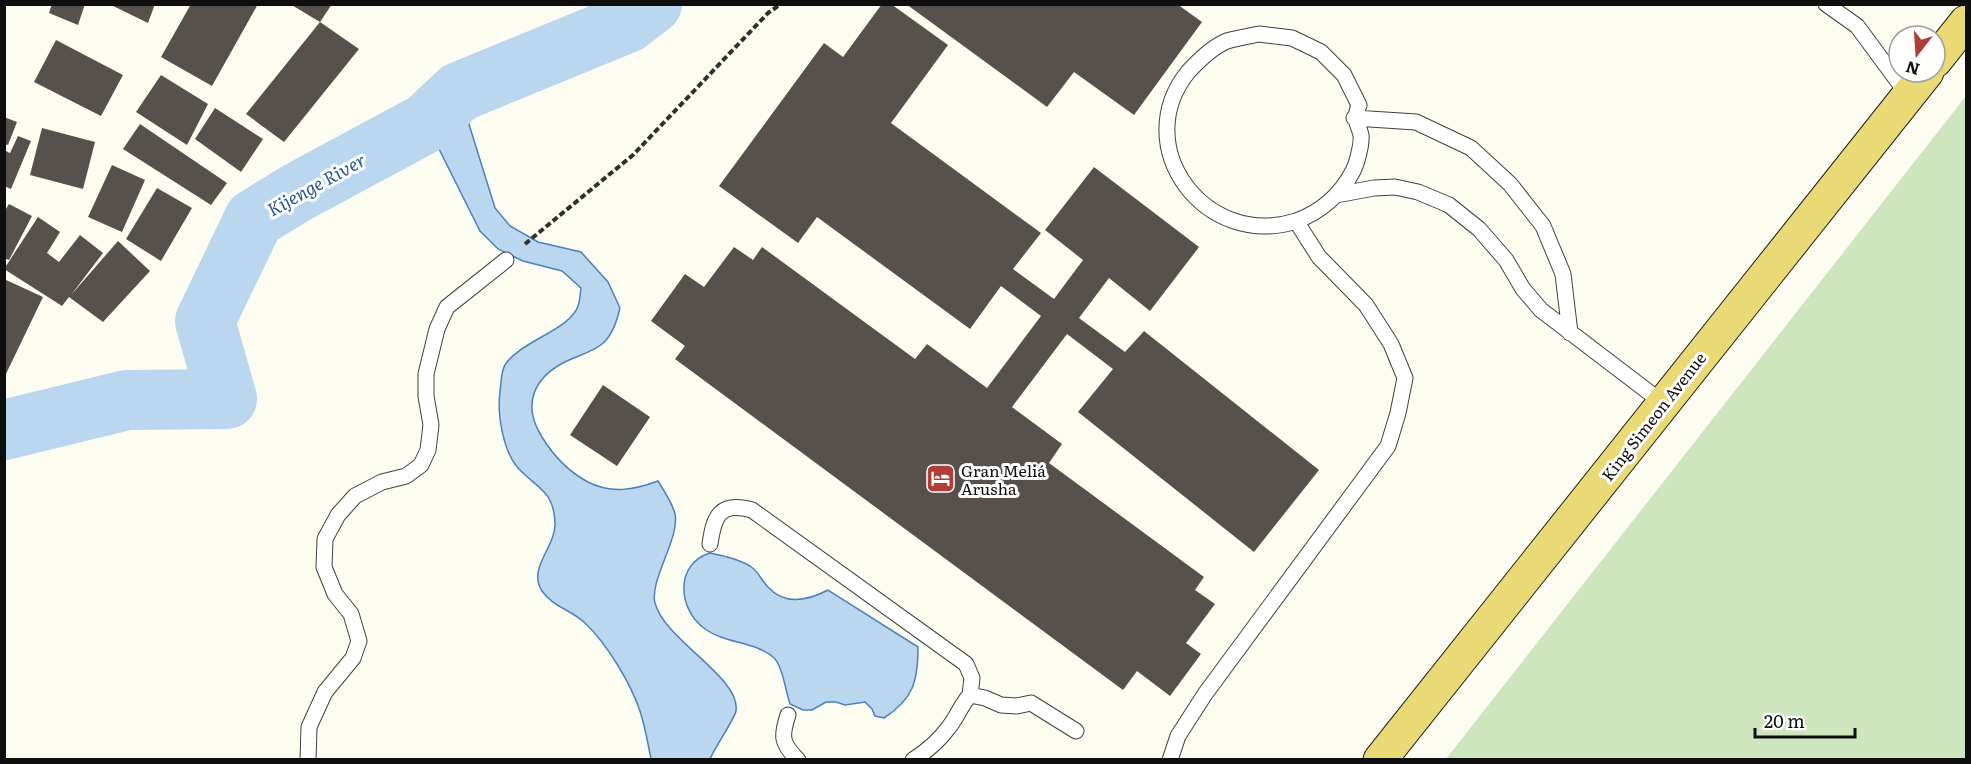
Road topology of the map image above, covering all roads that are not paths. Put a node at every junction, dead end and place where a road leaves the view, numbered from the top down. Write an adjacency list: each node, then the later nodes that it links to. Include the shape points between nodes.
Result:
1 (1826, 4): 4 (lane)
2 (1966, 22): 3 (main road)
3 (1947, 46)
4 (1887, 54)
5 (1917, 84): 11 (main road, King Simeon Avenue)
6 (1354, 118): 7 (lane, via 1362,138 1353,170); 8 (lane, via 1359,105 1344,75 1321,52 1292,38 1258,34 1227,41 1199,59 1178,84 1169,114 1168,145 1178,174 1196,199 1221,217 1251,226 1282,225); 10 (lane, via 1416,122 1471,148 1510,184 1543,226 1563,274)
7 (1336, 195): 8 (lane, via 1311,216); 10 (lane, via 1395,187 1449,205 1479,229 1541,310)
8 (1296, 220): 19 (lane, via 1319,257 1366,305 1391,344 1404,378 1398,413 1388,446 1205,694)
9 (506, 260): 16 (lane, via 447,307 437,329 426,374 430,425 428,450 421,465 406,476 382,482 355,496 325,538 324,567 335,594 351,614 359,641 354,658 325,692 309,727)
10 (1570, 333): 11 (lane)
11 (1663, 404): 20 (main road, King Simeon Avenue)
12 (710, 544): 13 (lane, via 721,511 729,507 752,510 966,664 972,678)
13 (970, 695): 15 (lane, via 1001,705 1031,703); 18 (lane, via 950,727 929,750)
14 (788, 715): 17 (lane, via 782,733 788,750)
15 (1077, 731)
16 (308, 759)
17 (798, 759)
18 (913, 759)
19 (1170, 759)
20 (1380, 759)

